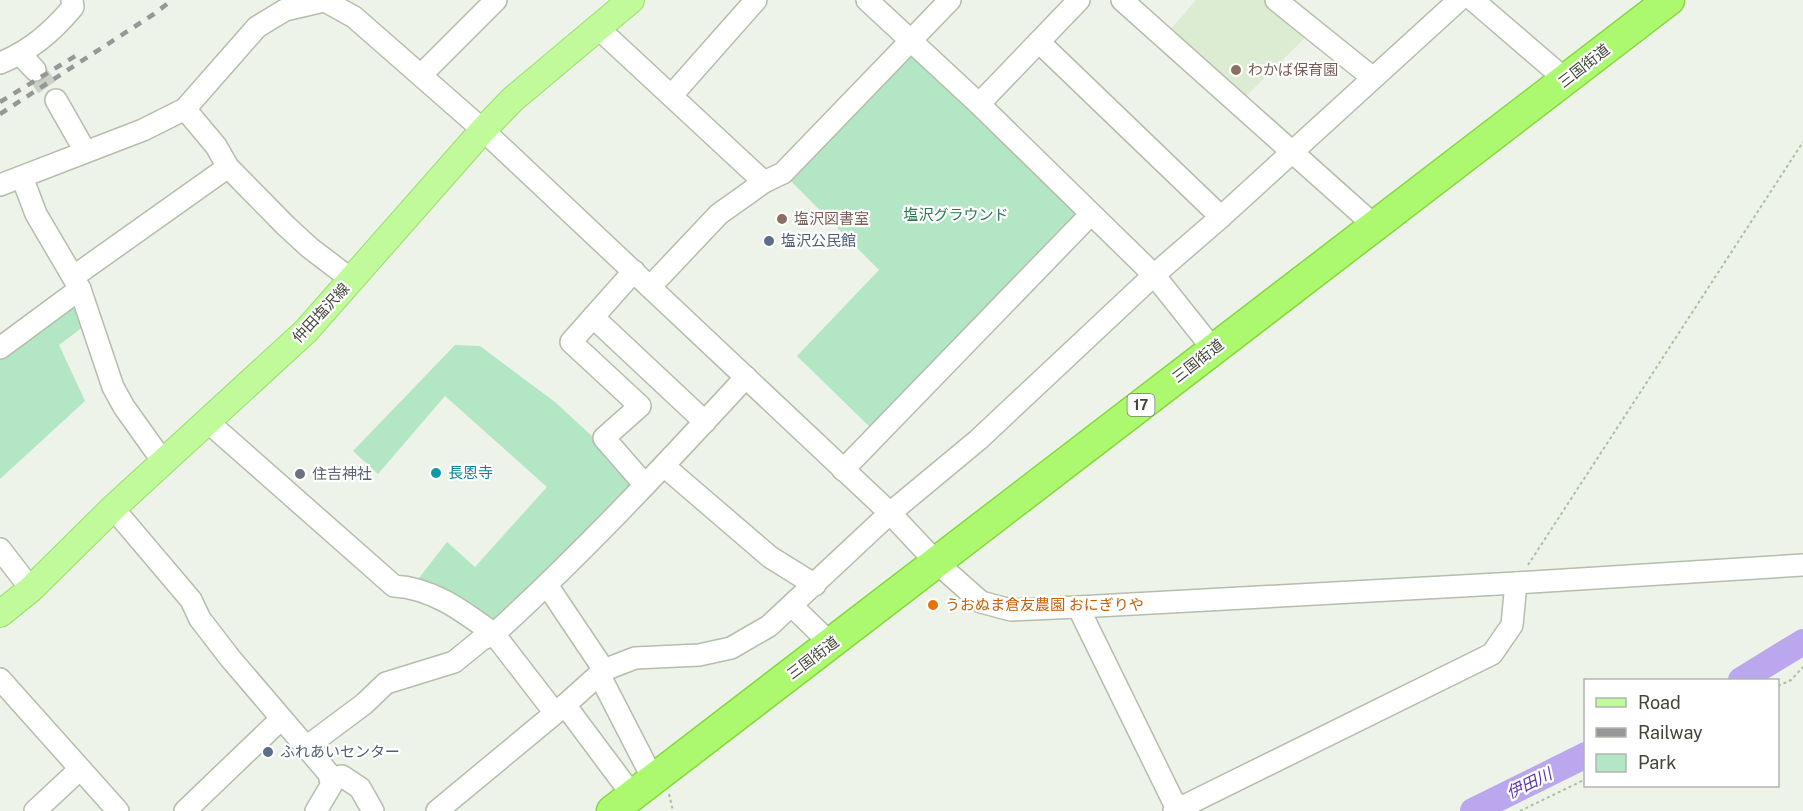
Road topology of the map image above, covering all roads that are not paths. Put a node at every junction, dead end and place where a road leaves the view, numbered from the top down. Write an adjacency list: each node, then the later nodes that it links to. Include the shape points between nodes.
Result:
1 (72, 0): 17 (street, via 73,7 28,63)
2 (496, 0): 18 (street)
3 (631, 0): 14 (main road, 仲田塩沢線)
4 (756, 0): 21 (street)
5 (867, 0): 15 (street)
6 (950, 0): 15 (street)
7 (1079, 0): 16 (street)
8 (1122, 0): 27 (street)
9 (1276, 0): 19 (street)
10 (1459, 0): 19 (street)
11 (1473, 0): 20 (street)
12 (1670, 0): 20 (highway, 三国街道 / 17)
13 (328, 1): 18 (street, via 354,17); 24 (street, via 285,10 256,27)
14 (597, 27): 21 (street); 25 (main road, 仲田塩沢線)
15 (910, 40): 23 (street); 30 (street, via 783,173)
16 (1039, 42): 23 (street); 33 (street)
17 (0, 63)
18 (421, 75): 25 (street)
19 (1373, 78): 27 (street)
20 (1566, 80): 34 (highway, 三国街道 / 17)
21 (672, 96): 30 (street)
22 (56, 100): 26 (street)
23 (979, 104): 32 (street)
24 (185, 109): 26 (street, via 143,130); 28 (street)
25 (483, 130): 35 (street); 37 (main road, 仲田塩沢線)
26 (85, 151): 29 (street)
27 (1291, 152): 33 (street); 34 (street)
28 (228, 167): 37 (street, via 310,248); 38 (street)
29 (22, 177): 31 (street); 38 (street, via 36,214)
30 (764, 182): 39 (street, via 719,214)
31 (0, 185)
32 (1091, 214): 36 (street); 48 (street)
33 (1221, 217): 36 (street)
34 (1375, 226): 42 (highway, 三国街道 / 17)
35 (633, 271): 39 (street); 40 (street)
36 (1154, 275): 42 (street); 51 (street, via 978,440)
37 (352, 280): 44 (main road, 仲田塩沢線, via 306,331)
38 (76, 283): 41 (street); 46 (street, via 113,387)
39 (650, 287): 43 (street)
40 (593, 317): 45 (street); 49 (street, via 572,342 640,406 604,438)
41 (0, 348)
42 (1213, 349): 53 (highway, 三国街道 / 17)
43 (746, 377): 45 (street); 48 (street)
44 (208, 422): 46 (main road, 仲田塩沢線); 62 (street, via 394,586 412,586 453,605)
45 (705, 422): 47 (street)
46 (164, 463): 50 (main road, 仲田塩沢線)
47 (664, 466): 49 (street); 57 (street, via 770,556)
48 (843, 470): 51 (street)
49 (645, 485): 56 (street)
50 (113, 508): 58 (main road, 仲田塩沢線); 67 (street, via 185,592 200,619)
51 (890, 513): 53 (street); 57 (street)
52 (0, 549): 58 (street)
53 (937, 562): 60 (street, via 981,602 1011,610); 63 (highway, 三国街道 / 17)
54 (1803, 565): 55 (street)
55 (1516, 583): 60 (street); 72 (street, via 1512,624 1492,654)
56 (547, 585): 62 (street); 64 (street)
57 (815, 585): 59 (street)
58 (31, 589): 61 (main road, 仲田塩沢線)
59 (792, 606): 63 (street); 64 (street, via 769,626 731,648 699,655 635,658)
60 (1078, 607): 72 (street)
61 (0, 614)
62 (495, 634): 66 (street); 68 (street, via 453,662 386,683)
63 (831, 644): 71 (highway, 三国街道 / 17)
64 (601, 672): 66 (street); 71 (street)
65 (0, 679): 69 (street)
66 (560, 709): 71 (street); 78 (street)
67 (280, 719): 68 (street); 75 (street)
68 (305, 748): 70 (street)
69 (79, 770): 73 (street); 74 (street)
70 (330, 779): 76 (street, via 332,784); 77 (street, via 342,776 360,788)
71 (633, 795)
72 (1175, 810)
73 (35, 811)
74 (118, 811)
75 (185, 811)
76 (316, 811)
77 (373, 811)
78 (437, 811)

